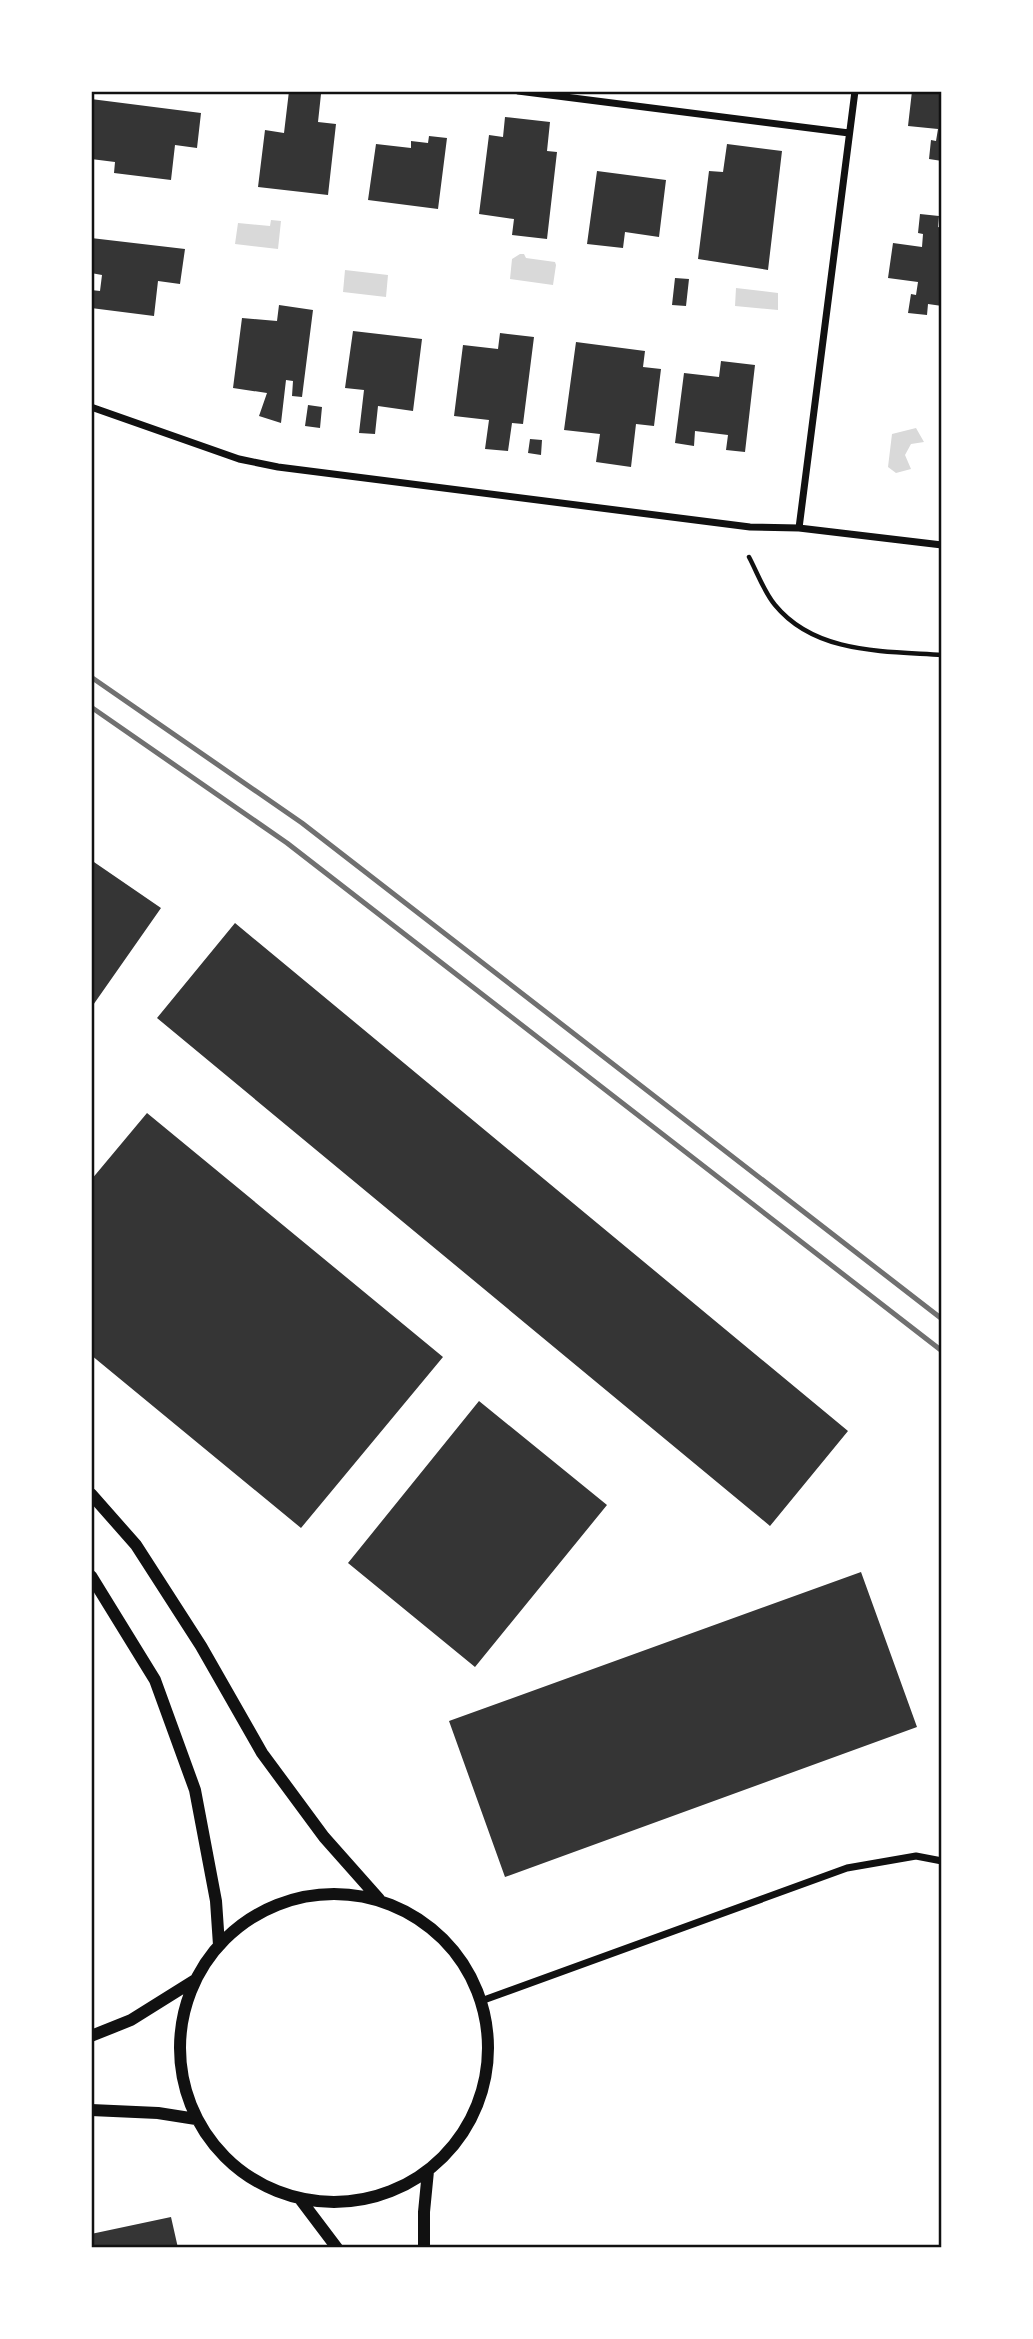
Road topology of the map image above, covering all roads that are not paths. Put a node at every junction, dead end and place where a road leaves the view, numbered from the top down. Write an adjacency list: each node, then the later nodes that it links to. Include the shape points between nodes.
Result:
1 (518, 91): 3 (street)
2 (855, 91): 3 (street)
3 (849, 133): 5 (street)
4 (91, 407): 5 (street, via 239,459 278,467 750,527)
5 (799, 528): 6 (street)
6 (942, 545)
7 (91, 1494): 10 (street, via 136,1545 262,1753 324,1837)
8 (91, 1576): 11 (street, via 155,1680 195,1790 216,1901)
9 (942, 1861): 13 (street, via 916,1856 847,1868)
10 (379, 1899): 11 (street, via 321,1893 265,1909); 13 (street, via 424,1921 459,1956)
11 (219, 1945): 12 (street)
12 (195, 1980): 14 (street, via 131,2020); 16 (street, via 181,2026 181,2074)
13 (481, 2001): 17 (street, via 488,2038 486,2076 475,2112 455,2144)
14 (91, 2036)
15 (91, 2110): 16 (street)
16 (196, 2119): 18 (street, via 222,2156 258,2183)
17 (428, 2171): 18 (street, via 389,2193 345,2203); 20 (street)
18 (300, 2199): 19 (street)
19 (337, 2248)
20 (424, 2248)

